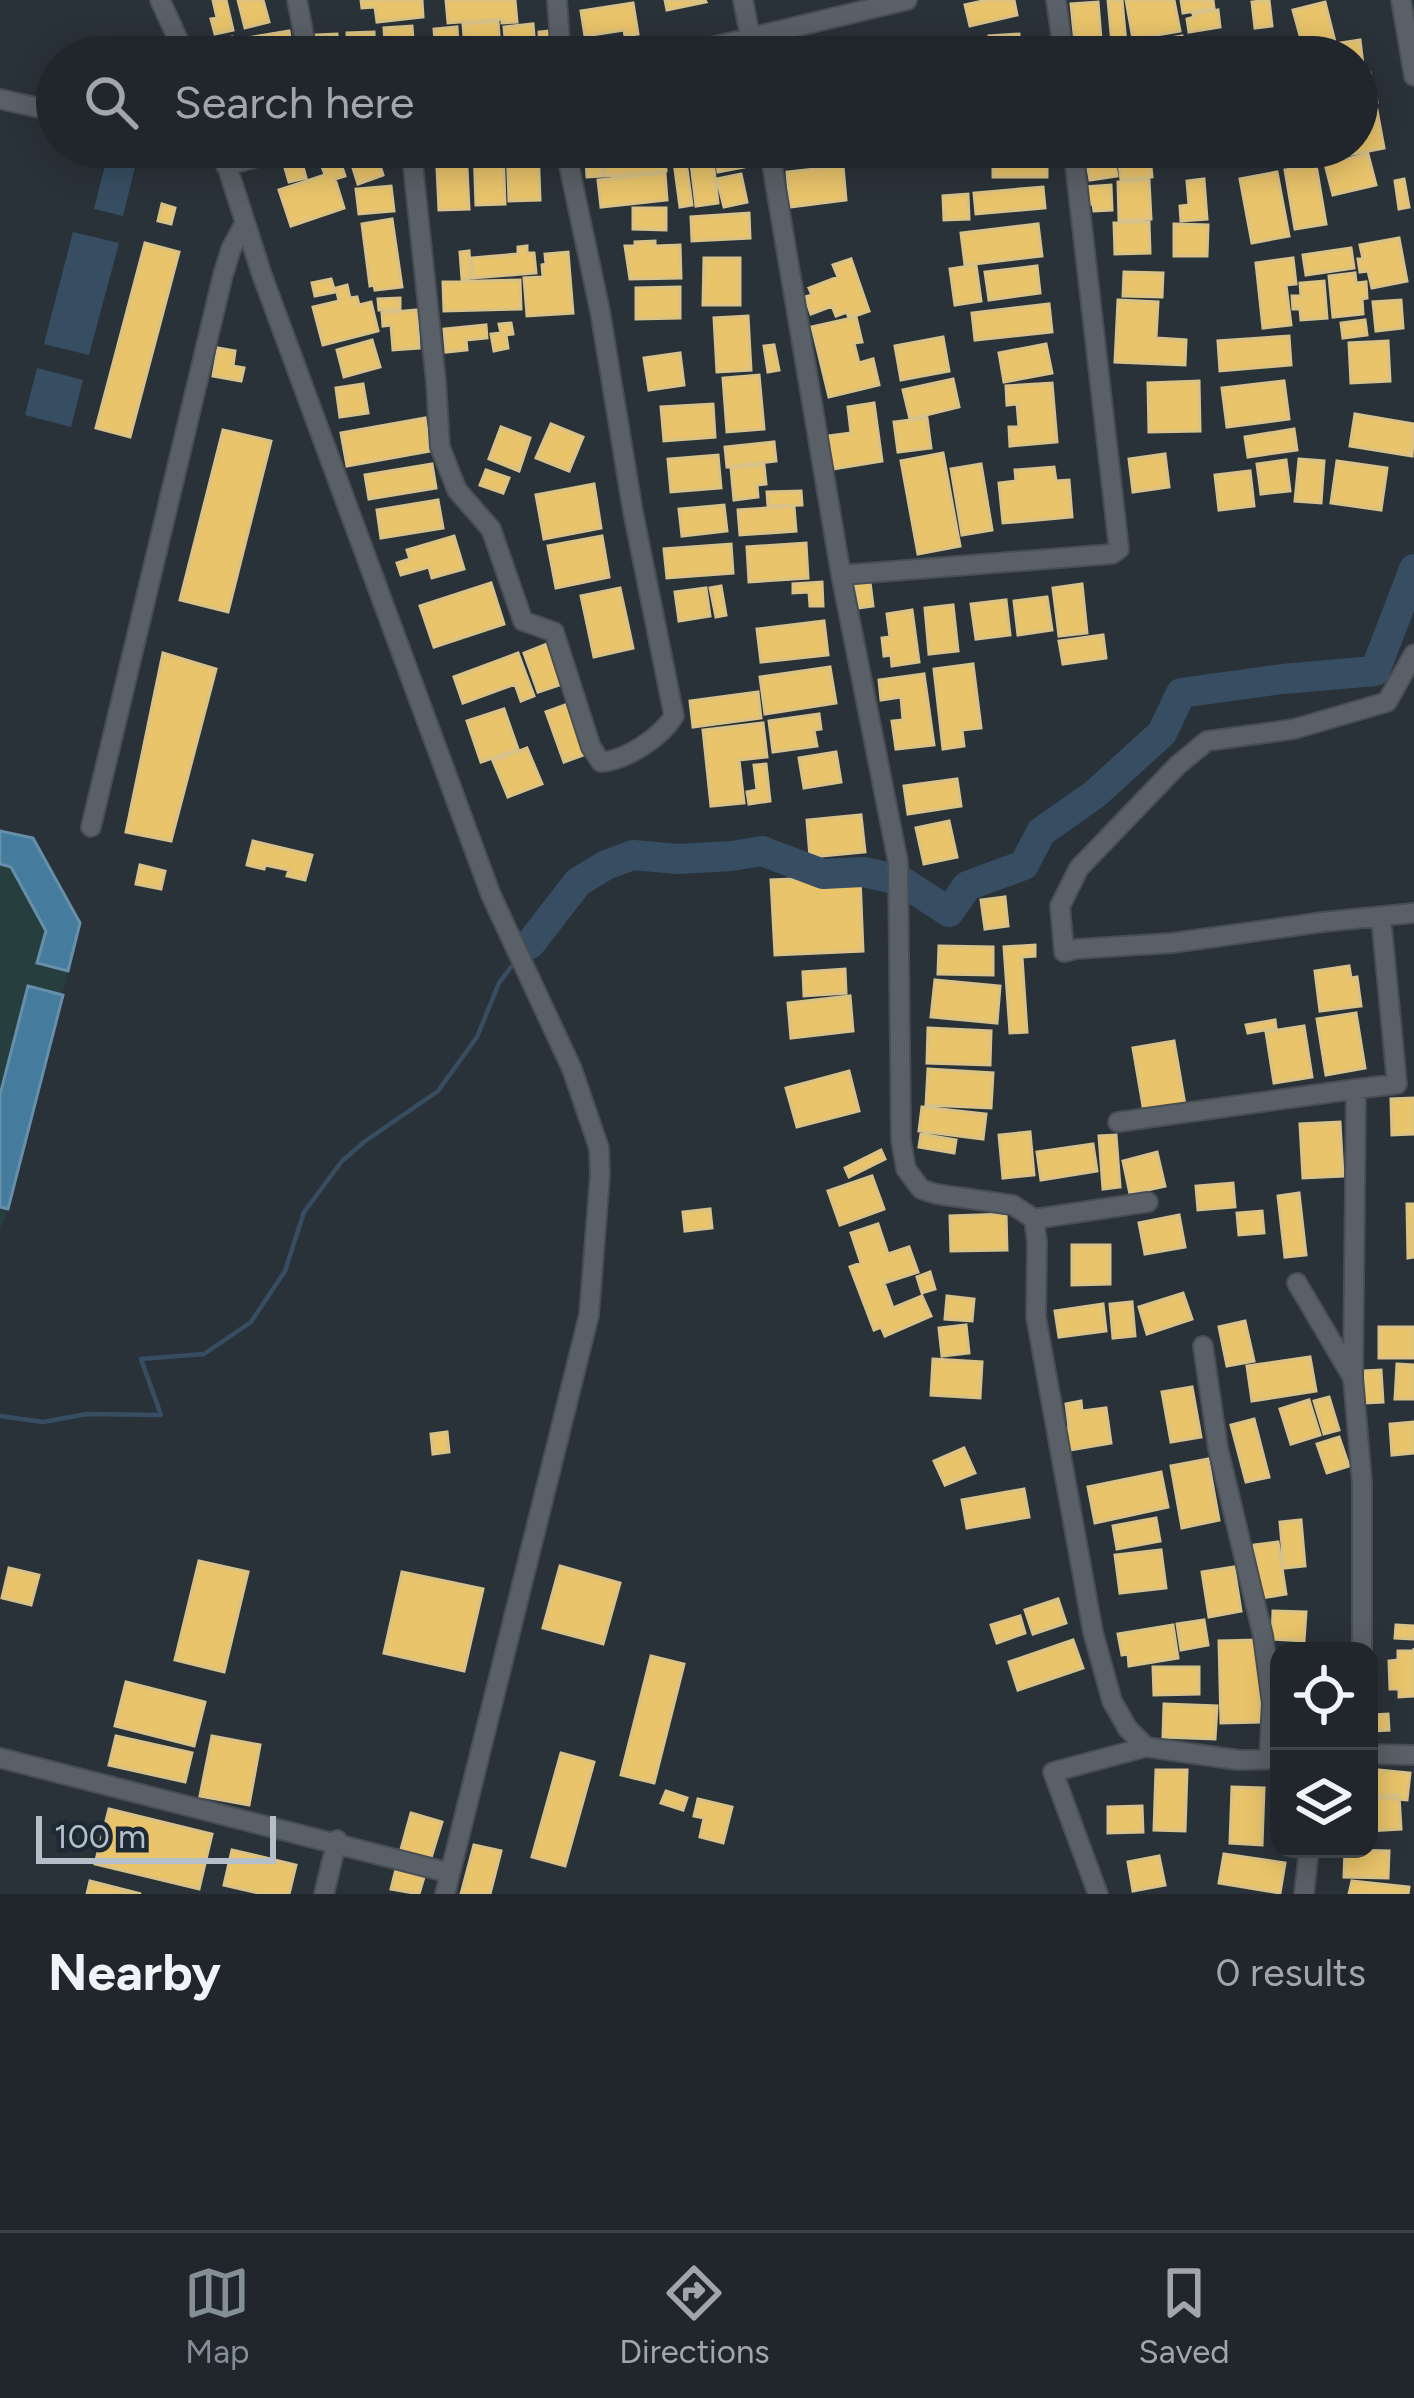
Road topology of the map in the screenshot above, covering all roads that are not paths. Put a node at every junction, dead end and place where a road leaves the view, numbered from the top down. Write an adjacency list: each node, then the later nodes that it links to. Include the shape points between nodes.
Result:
1 (160, 0): 9 (street)
2 (297, 0): 10 (street)
3 (557, 0): 11 (street)
4 (743, 0): 12 (street)
5 (907, 0): 8 (street)
6 (1056, 0): 14 (street)
7 (1401, 0): 15 (street)
8 (873, 3): 13 (street)
9 (176, 36)
10 (304, 36)
11 (560, 36)
12 (751, 36)
13 (783, 36)
14 (1061, 36)
15 (1414, 76)
16 (0, 99): 17 (street)
17 (36, 107)
18 (226, 168): 23 (street)
19 (413, 168): 20 (street, via 440,447 457,490 491,529 523,621 554,632 591,746 607,762 674,716)
20 (570, 168)
21 (773, 168): 24 (street)
22 (1075, 168): 24 (street, via 1120,549)
23 (245, 223): 26 (street, via 223,274); 46 (street, via 491,895 598,1148 589,1315)
24 (841, 575): 33 (street, via 899,871 906,1169 921,1189 1013,1204)
25 (1414, 654): 28 (street, via 1387,702 1294,729 1208,741 1079,868 1060,906 1064,952)
26 (91, 827)
27 (1414, 914): 28 (street)
28 (1381, 916): 29 (street)
29 (1406, 1083): 30 (street)
30 (1356, 1089): 31 (street); 36 (street)
31 (1118, 1122)
32 (1148, 1202): 33 (street)
33 (1034, 1219): 38 (street, via 1036,1317 1093,1632 1112,1701)
34 (1297, 1283): 36 (street)
35 (1202, 1346): 39 (street, via 1263,1636)
36 (1353, 1378): 37 (street)
37 (1362, 1642)
38 (1145, 1747): 43 (street); 49 (street, via 1053,1772)
39 (1274, 1750)
40 (1378, 1754): 41 (street)
41 (1414, 1755)
42 (0, 1758): 44 (street)
43 (1270, 1759)
44 (336, 1842): 46 (street); 47 (street)
45 (1308, 1858): 50 (street)
46 (450, 1873): 48 (street)
47 (324, 1894)
48 (445, 1894)
49 (1098, 1894)
50 (1304, 1894)

